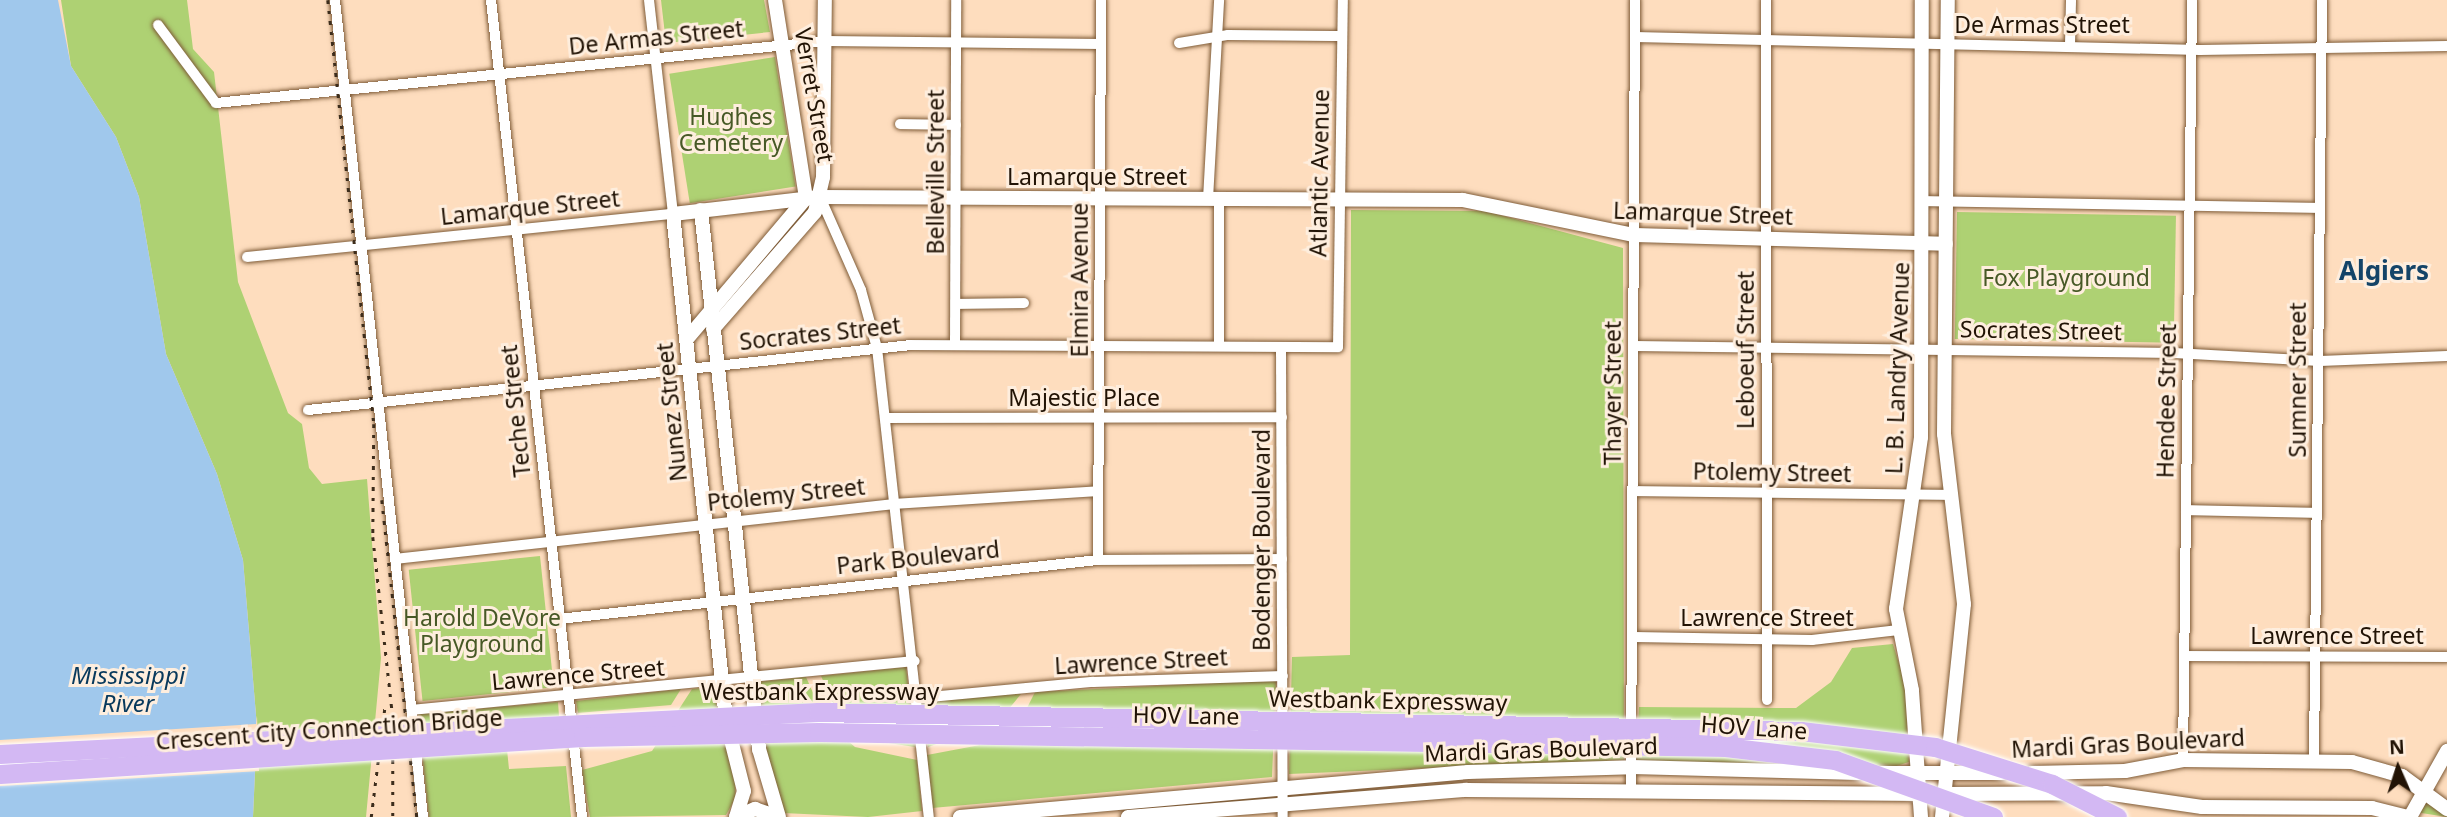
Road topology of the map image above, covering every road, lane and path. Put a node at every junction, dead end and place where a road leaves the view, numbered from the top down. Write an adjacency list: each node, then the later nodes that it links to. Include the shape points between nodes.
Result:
1 (335, 0): 35 (street)
2 (491, 0): 34 (street, Teche Street)
3 (649, 0): 33 (street, Nunez Street)
4 (775, 0): 26 (street, Verret Street)
5 (825, 0): 22 (street)
6 (956, 0): 21 (street, Belleville Street)
7 (1101, 0): 27 (street, Elmira Avenue)
8 (1219, 0): 20 (street)
9 (1343, 0): 18 (street, Atlantic Avenue)
10 (1635, 0): 19 (street, Thayer Street)
11 (1766, 0): 23 (street, Leboeuf Street)
12 (1922, 0): 25 (street, L. B. Landry Avenue)
13 (1948, 0): 28 (street, L. B. Landry Avenue)
14 (2071, 0): 29 (street)
15 (2192, 0): 30 (street, Hendee Street)
16 (2322, 0): 32 (street, Sumner Street)
17 (159, 25): 35 (street, De Armas Street, via 216,103)
18 (1342, 36): 20 (street); 42 (street, Atlantic Avenue)
19 (1635, 37): 23 (street, De Armas Street); 50 (street, Thayer Street)
20 (1219, 38): 24 (street); 41 (street, via 1210,91)
21 (956, 40): 22 (street, De Armas Street); 27 (street, De Armas Street); 37 (street, Belleville Street)
22 (826, 41): 26 (street, De Armas Street); 38 (street)
23 (1765, 42): 25 (street, De Armas Street); 51 (street, Leboeuf Street)
24 (1178, 43)
25 (1922, 43): 28 (street, De Armas Street); 43 (street, L. B. Landry Avenue)
26 (782, 44): 33 (street, De Armas Street); 38 (street, Verret Street)
27 (1101, 44): 40 (street, Elmira Avenue)
28 (1947, 44): 29 (street, De Armas Street); 44 (street, L. B. Landry Avenue)
29 (2070, 45): 30 (street, De Armas Street)
30 (2191, 45): 32 (street, De Armas Street); 45 (street, Hendee Street)
31 (2447, 46): 32 (street, De Armas Street)
32 (2322, 50): 46 (street, Sumner Street)
33 (656, 58): 34 (street, De Armas Street); 48 (street, Nunez Street)
34 (499, 74): 35 (street, De Armas Street); 49 (street, Teche Street)
35 (344, 91): 54 (street)
36 (900, 124): 37 (street)
37 (956, 125): 39 (street, Belleville Street)
38 (813, 197): 39 (street, Lamarque Street); 47 (street, Lamarque Street); 58 (street); 59 (street, via 811,219); 67 (street, via 861,290)
39 (956, 199): 40 (street, Lamarque Street); 57 (street, Belleville Street)
40 (1100, 199): 41 (street, Lamarque Street); 64 (street, Elmira Avenue)
41 (1214, 199): 42 (street, Lamarque Street); 62 (street)
42 (1339, 199): 50 (street, Lamarque Street, via 1507,205); 66 (street, Atlantic Avenue)
43 (1924, 201): 44 (street); 52 (street, L. B. Landry Avenue)
44 (1946, 202): 45 (street); 53 (street, L. B. Landry Avenue)
45 (2189, 205): 46 (street); 72 (street, Hendee Street)
46 (2318, 208): 73 (street, Sumner Street)
47 (701, 210): 48 (street, Lamarque Street); 58 (street)
48 (673, 214): 49 (street, Lamarque Street); 60 (street, Nunez Street)
49 (517, 230): 54 (street, Lamarque Street); 76 (street, Teche Street)
50 (1633, 235): 51 (street, Lamarque Street); 63 (street, Thayer Street)
51 (1766, 239): 52 (street, Lamarque Street); 68 (street, Leboeuf Street)
52 (1924, 243): 53 (street, Lamarque Street); 69 (street, L. B. Landry Avenue)
53 (1946, 244): 70 (street, L. B. Landry Avenue)
54 (361, 248): 55 (street, Lamarque Street); 77 (street)
55 (247, 257)
56 (1024, 303): 57 (street)
57 (956, 304): 61 (street, Belleville Street)
58 (712, 312): 59 (street); 60 (street)
59 (713, 329): 74 (street)
60 (686, 340): 75 (street, Nunez Street)
61 (955, 344): 64 (street, Socrates Street); 67 (street, Socrates Street)
62 (1219, 346): 64 (street, Socrates Street); 65 (street, Socrates Street)
63 (1634, 346): 68 (street, Socrates Street); 83 (street, Thayer Street)
64 (1101, 347): 81 (street, Elmira Avenue)
65 (1282, 347): 66 (street, Socrates Street); 79 (street, Bodenger Boulevard)
66 (1338, 347)
67 (877, 348): 74 (street, Socrates Street); 80 (street)
68 (1766, 349): 69 (street, Socrates Street); 84 (street, Leboeuf Street)
69 (1923, 349): 70 (street, Socrates Street); 85 (street, L. B. Landry Avenue)
70 (1946, 350): 72 (street, Socrates Street); 86 (street, L. B. Landry Avenue, via 1944,434)
71 (2447, 356): 73 (street, Socrates Street)
72 (2188, 357): 73 (street, Socrates Street); 88 (street, Hendee Street)
73 (2320, 361): 89 (street, Sumner Street)
74 (716, 365): 75 (street, Socrates Street); 90 (street)
75 (689, 368): 76 (street, Socrates Street); 91 (street, Nunez Street)
76 (533, 387): 77 (street, Socrates Street); 92 (street, Teche Street)
77 (380, 404): 78 (street, Socrates Street); 93 (street)
78 (308, 410)
79 (1282, 417): 81 (street, Majestic Place); 94 (street, Bodenger Boulevard)
80 (885, 418): 81 (street, Majestic Place); 87 (street)
81 (1100, 419): 82 (street, Elmira Avenue)
82 (1098, 491): 87 (street, Ptolemy Street); 95 (street, Elmira Avenue)
83 (1633, 491): 84 (street, Ptolemy Street); 101 (street, Thayer Street)
84 (1766, 494): 85 (street, Ptolemy Street); 102 (street, Leboeuf Street)
85 (1915, 495): 86 (street, Ptolemy Street); 100 (street, L. B. Landry Avenue, via 1899,555)
86 (1952, 495): 123 (street, L. B. Landry Avenue, via 1962,550 1963,653)
87 (894, 504): 90 (street, Ptolemy Street); 96 (street)
88 (2186, 510): 89 (street); 103 (street, Hendee Street)
89 (2317, 513): 104 (street, Sumner Street)
90 (733, 520): 91 (street, Ptolemy Street); 97 (street)
91 (705, 524): 92 (street, Ptolemy Street); 98 (street, Nunez Street)
92 (551, 542): 93 (street, Ptolemy Street); 99 (street, Teche Street)
93 (395, 559): 113 (street)
94 (1283, 559): 95 (street, Park Boulevard); 107 (street, Bodenger Boulevard)
95 (1098, 560): 96 (street, Park Boulevard)
96 (903, 579): 97 (street, Park Boulevard); 106 (street)
97 (742, 598): 98 (street, Park Boulevard); 108 (street)
98 (713, 602): 99 (street, Park Boulevard); 109 (street, Nunez Street)
99 (559, 619): 110 (street, Teche Street)
100 (1898, 630): 102 (street, Lawrence Street, via 1870,638); 122 (street, L. B. Landry Avenue, via 1912,690)
101 (1634, 637): 102 (street, Lawrence Street); 120 (street, Thayer Street)
102 (1765, 639): 112 (street, Leboeuf Street)
103 (2185, 656): 104 (street, Lawrence Street); 118 (street, Hendee Street)
104 (2314, 656): 105 (street, Lawrence Street); 119 (street, Sumner Street)
105 (2447, 657)
106 (915, 661): 108 (street, Lawrence Street); 111 (street)
107 (1283, 676): 111 (street, Lawrence Street, via 1093,682); 124 (street, Bodenger Boulevard)
108 (751, 679): 109 (street, Lawrence Street); 135 (street, via 761,762)
109 (722, 682): 110 (street, Lawrence Street); 134 (street, Nunez Street, via 744,791)
110 (568, 698): 113 (street, Lawrence Street); 133 (street, Teche Street)
111 (919, 698): 136 (street)
112 (1767, 700)
113 (411, 710): 132 (street)
114 (661, 735): 121 (highway, Crescent City Connection Bridge, bridge); 141 (highway, HOV Lane, bridge, via 1778,750 1835,760)
115 (2447, 744): 116 (street)
116 (2447, 751): 126 (street)
117 (0, 754): 142 (highway, Westbank Expressway, bridge, via 818,712 1801,730 1935,747 2052,785)
118 (2183, 760): 119 (street, Mardi Gras Boulevard); 123 (street, Mardi Gras Boulevard, via 2125,771)
119 (2314, 760): 126 (street, Mardi Gras Boulevard, via 2379,767)
120 (1632, 767): 122 (street, Mardi Gras Boulevard); 124 (street, Mardi Gras Boulevard); 125 (street, Thayer Street)
121 (0, 774)
122 (1917, 774): 123 (street, Mardi Gras Boulevard); 127 (street, L. B. Landry Avenue)
123 (1945, 774): 128 (street, L. B. Landry Avenue)
124 (1284, 787): 129 (street, Mardi Gras Boulevard); 131 (street, Bodenger Boulevard)
125 (1631, 787): 127 (street, Mardi Gras Boulevard); 131 (street, Mardi Gras Boulevard)
126 (2423, 787): 130 (street, Mardi Gras Boulevard); 143 (street)
127 (1921, 794): 128 (street, Mardi Gras Boulevard); 139 (street, L. B. Landry Avenue)
128 (1942, 794): 140 (street, L. B. Landry Avenue); 143 (street, Mardi Gras Boulevard, via 2106,793 2232,808 2372,808)
129 (1167, 809): 131 (street, Mardi Gras Boulevard); 137 (street, Mardi Gras Boulevard); 138 (street, Mardi Gras Boulevard)
130 (2447, 809)
131 (1283, 810)
132 (423, 817)
133 (582, 817)
134 (736, 817): 135 (street, via 755,809)
135 (778, 817)
136 (929, 817)
137 (960, 817)
138 (1128, 817)
139 (1921, 817)
140 (1942, 817)
141 (1993, 817)
142 (2117, 817)
143 (2408, 817)

